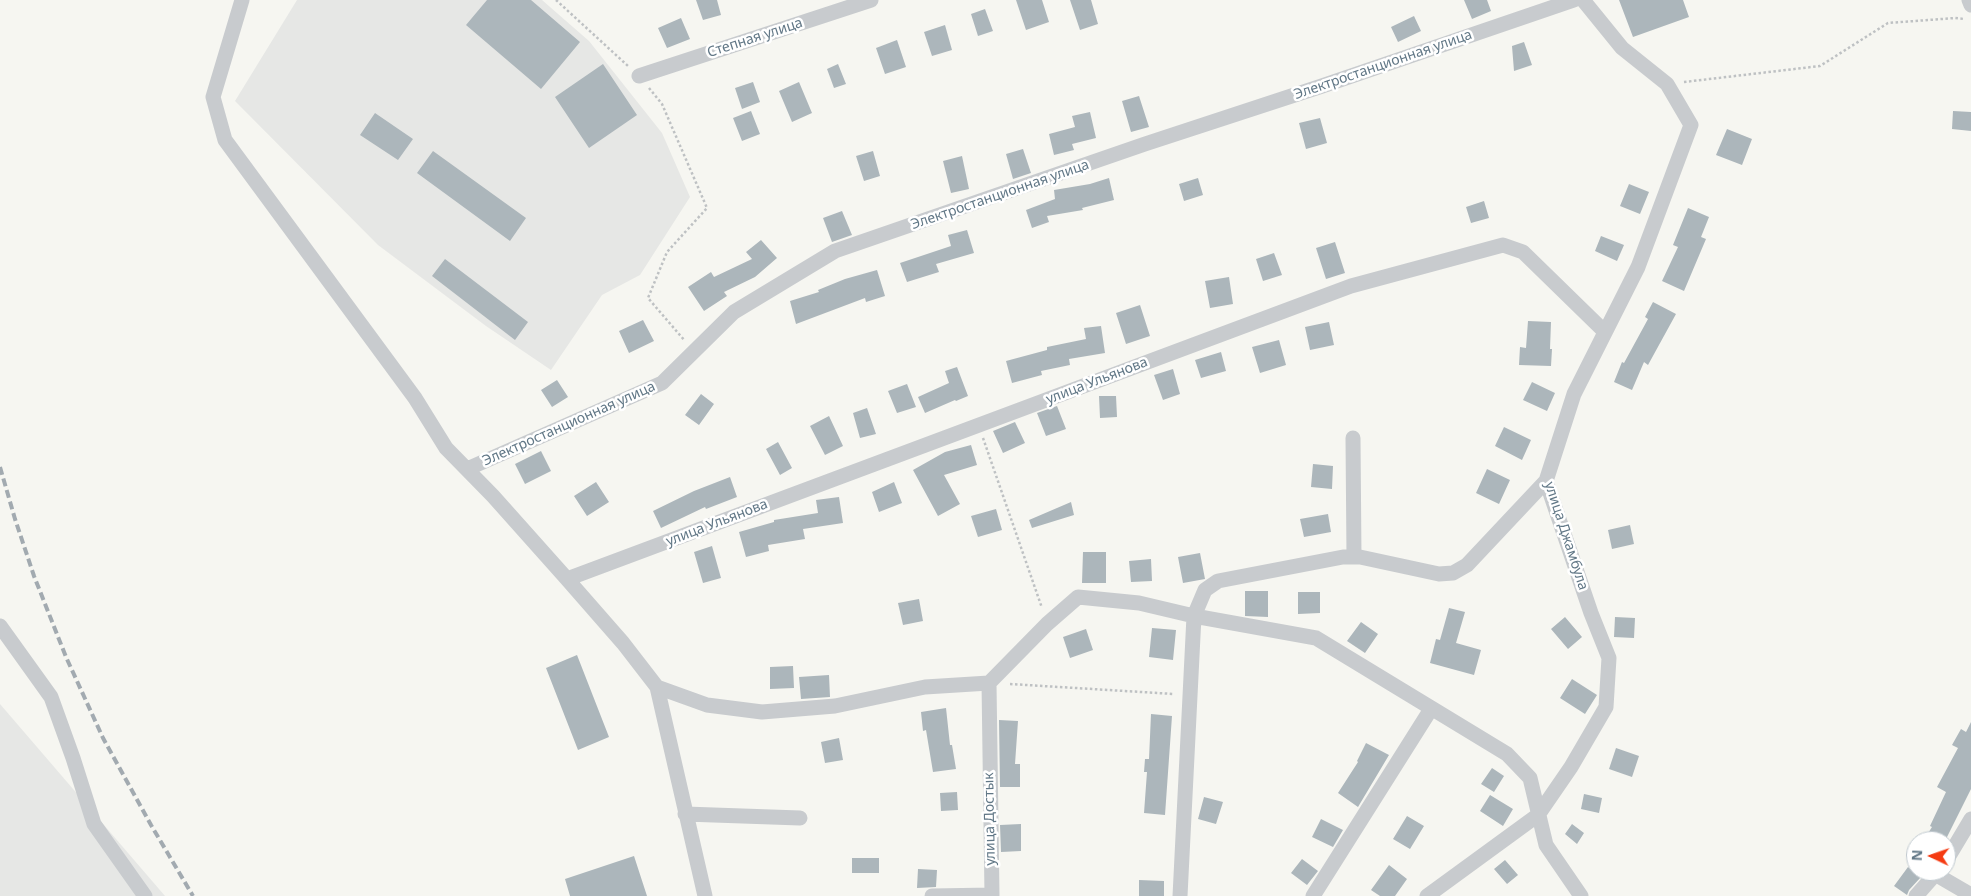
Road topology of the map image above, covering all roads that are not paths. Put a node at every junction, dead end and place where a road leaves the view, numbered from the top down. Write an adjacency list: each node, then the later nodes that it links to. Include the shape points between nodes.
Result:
1 (242, 0): 10 (street, via 213,97 225,140 415,398 446,448)
2 (872, 0): 7 (street, Степная улица)
3 (1574, 0): 10 (street, Электростанционная улица, via 835,251 734,312 662,383)
4 (1583, 0): 8 (street, улица Джамбула, via 1622,48 1667,84 1691,125 1638,266)
5 (1969, 0): 6 (street)
6 (1971, 5)
7 (639, 76)
8 (1605, 332): 11 (street, улица Джамбула, via 1574,394); 13 (street, улица Ульянова, via 1523,252 1503,244 1351,286)
9 (1354, 438): 12 (street)
10 (467, 470): 13 (street)
11 (1546, 481): 12 (street, via 1466,565 1453,573 1439,574); 20 (street, улица Джамбула, via 1609,658 1606,707 1572,767)
12 (1354, 557): 14 (street, via 1218,581 1205,590)
13 (568, 579): 17 (street)
14 (1194, 616): 16 (street, via 1139,603 1078,597); 18 (street, via 1316,638); 31 (street)
15 (0, 626): 27 (street, via 51,697 94,824)
16 (989, 683): 17 (street, via 926,687 835,706 762,712 707,705); 30 (street, улица Достык)
17 (657, 687): 19 (street)
18 (1431, 708): 20 (street, via 1507,754 1530,778); 32 (street)
19 (686, 814): 21 (street); 28 (street)
20 (1538, 815): 33 (street, улица Джамбула); 34 (street, via 1546,845)
21 (800, 818)
22 (1971, 819): 23 (street)
23 (1956, 844)
24 (1929, 881): 35 (street)
25 (1950, 881): 26 (street)
26 (1971, 895)
27 (145, 896)
28 (705, 896)
29 (932, 896): 30 (street, улица Достык)
30 (992, 896)
31 (1180, 896)
32 (1313, 896)
33 (1427, 896)
34 (1581, 896)
35 (1916, 896)

